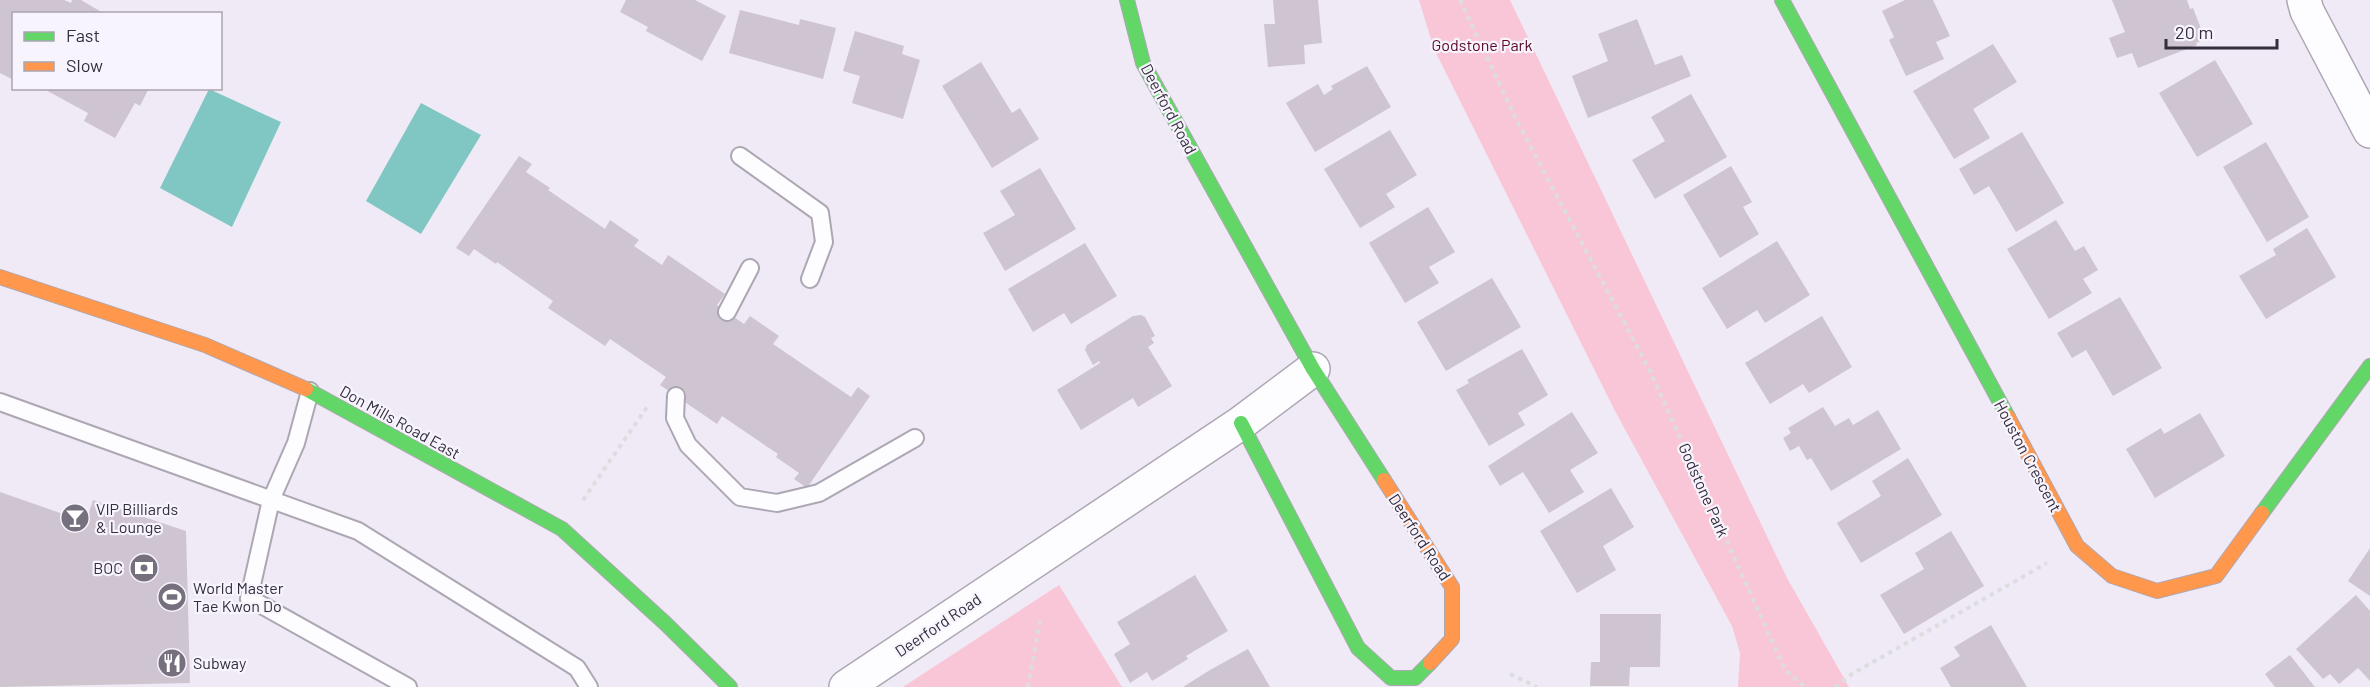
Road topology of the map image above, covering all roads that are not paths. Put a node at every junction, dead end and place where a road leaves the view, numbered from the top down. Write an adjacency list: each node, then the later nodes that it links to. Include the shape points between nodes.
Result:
1 (1127, 0): 11 (street, Deerford Road, via 1143,63)
2 (1782, 0): 10 (street, Houston Crescent, via 2077,546 2112,576 2157,591 2216,576)
3 (2304, 0): 4 (street)
4 (2370, 130)
5 (740, 156): 8 (lane, via 820,213 824,242)
6 (750, 268): 9 (lane)
7 (0, 277): 12 (street, Don Mills Road East, via 205,345)
8 (810, 279)
9 (727, 312)
10 (2370, 366)
11 (1313, 369): 15 (street, Deerford Road); 15 (street, Deerford Road, via 1452,587 1452,639 1415,678 1391,678 1358,648)
12 (310, 391): 17 (lane, via 296,443); 20 (street, Don Mills Road East, via 562,529)
13 (676, 396): 16 (lane, via 675,418 687,445 740,497 777,503 819,493)
14 (0, 402): 17 (lane)
15 (1241, 423): 21 (street, Deerford Road)
16 (915, 438)
17 (271, 500): 18 (lane, via 249,598); 19 (lane, via 358,531 578,668)
18 (408, 687)
19 (588, 687)
20 (730, 687)
21 (846, 687)

